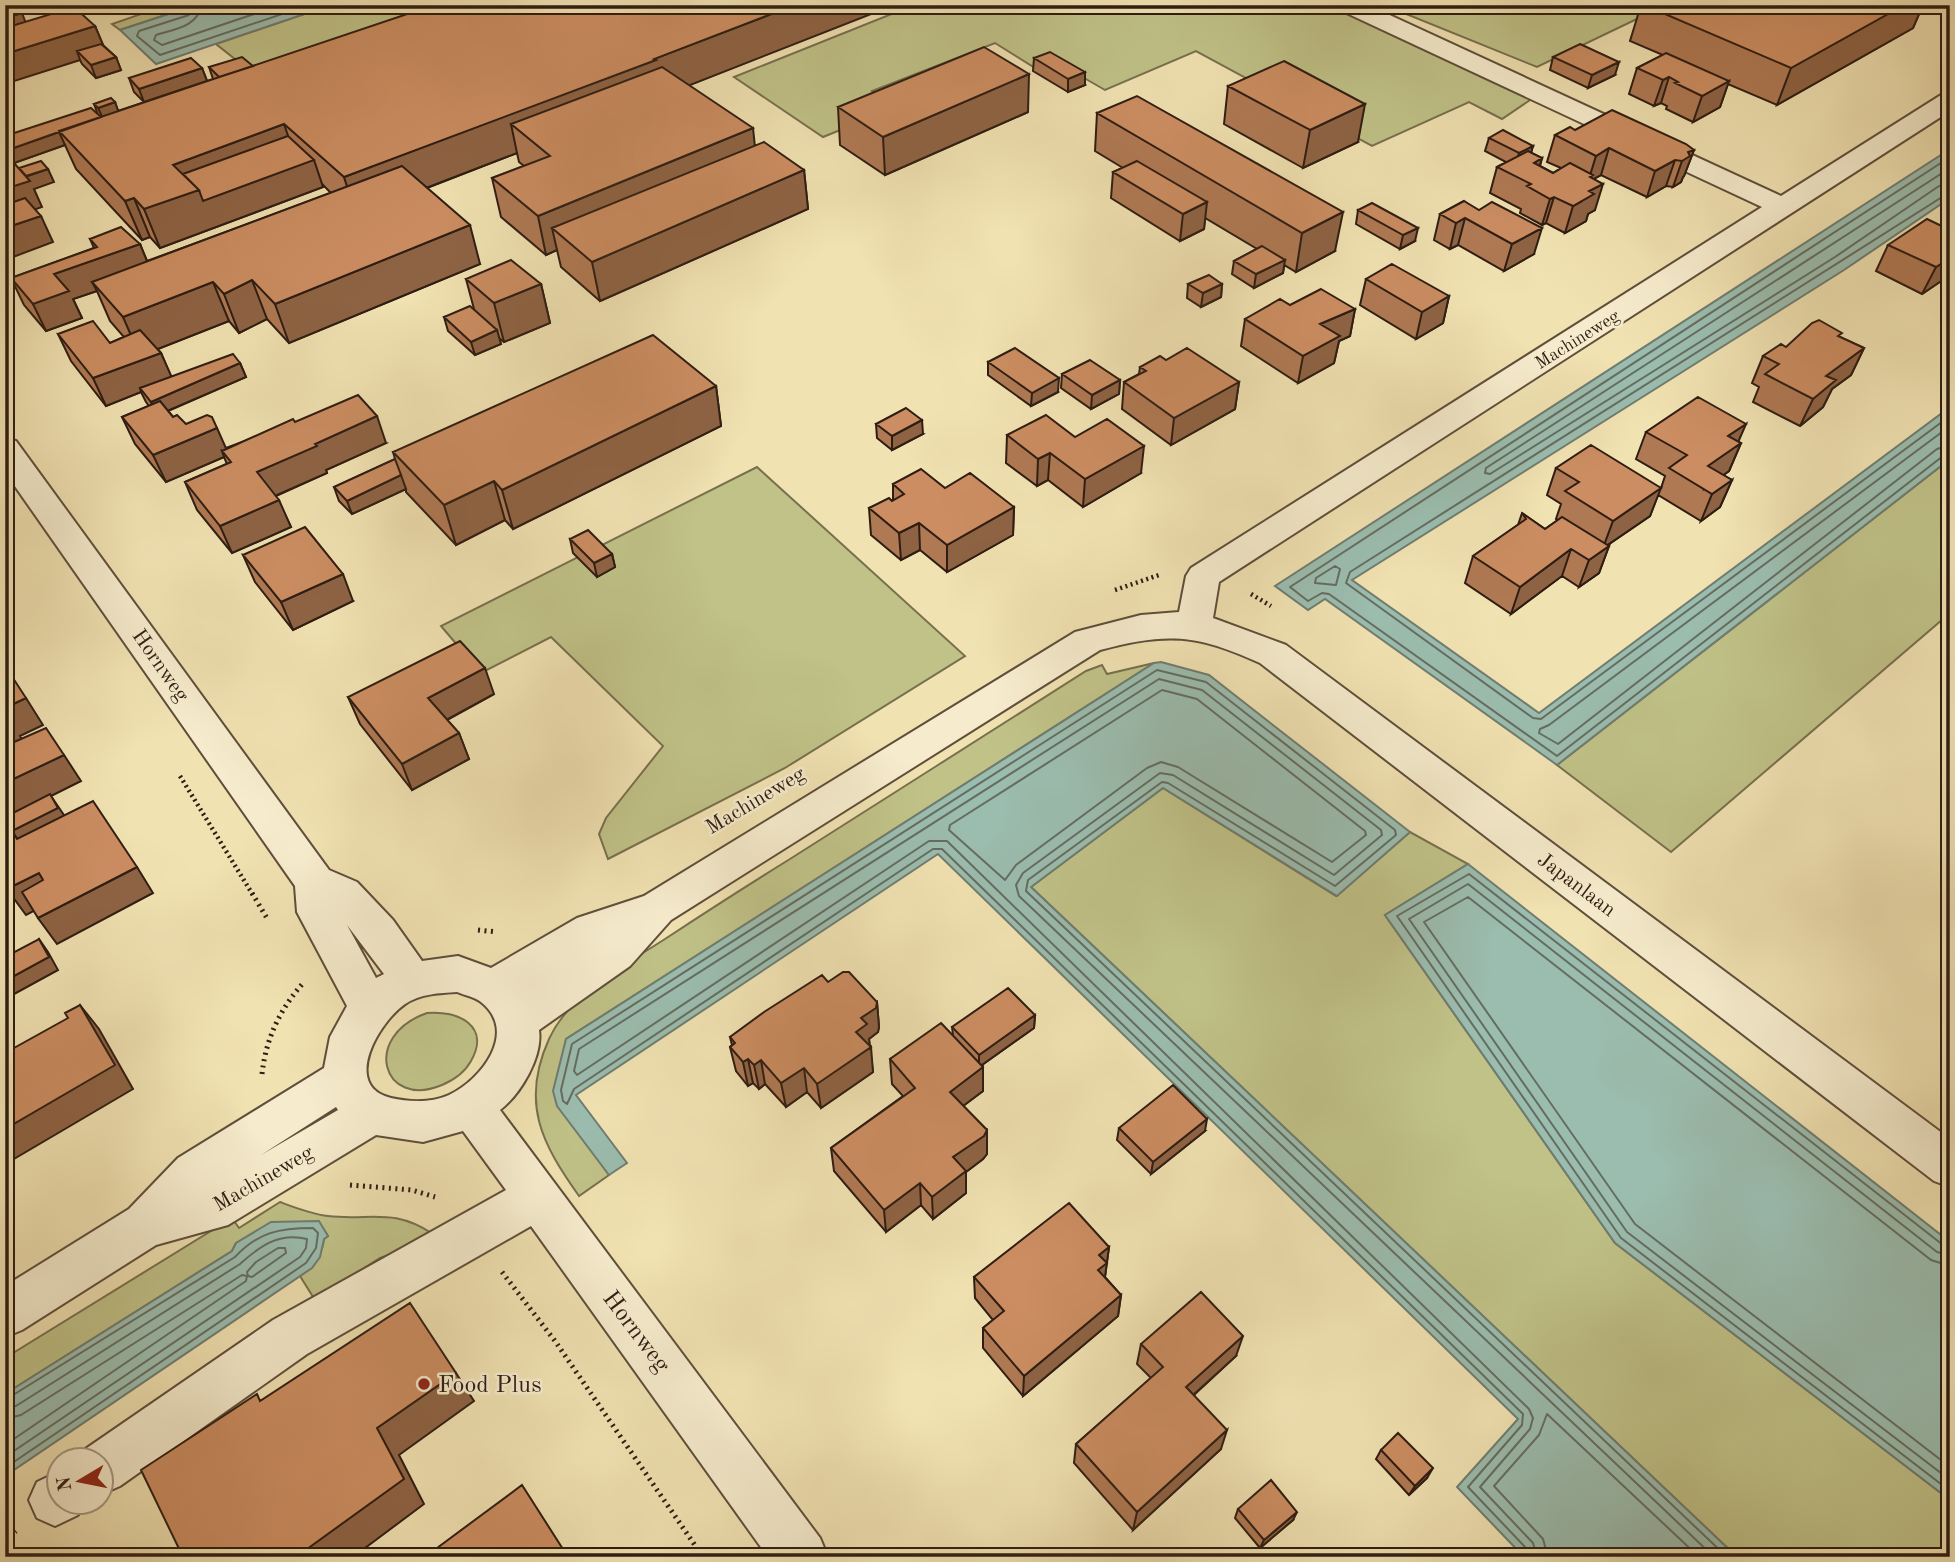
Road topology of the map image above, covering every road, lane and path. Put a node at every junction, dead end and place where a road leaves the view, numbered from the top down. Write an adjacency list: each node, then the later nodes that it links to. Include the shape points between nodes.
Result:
1 (1348, 5): 3 (street)
2 (1950, 100): 3 (street, Machineweg)
3 (1781, 206): 5 (street, Machineweg)
4 (5, 448): 8 (street, Hornweg)
5 (1203, 576): 6 (path, via 1152,576); 7 (street)
6 (1111, 592)
7 (1194, 624): 13 (street, Machineweg, via 1161,623 1088,641 658,908 615,954); 19 (street, Japanlaan, via 1229,633 1273,654)
8 (315, 882): 11 (street, Hornweg, via 318,912); 12 (street, Hornweg, via 343,894 378,932)
9 (467, 930): 10 (path)
10 (501, 932)
11 (338, 951): 14 (street, Hornweg); 16 (path, via 300,986 275,1024)
12 (412, 981): 13 (street, via 434,975 478,978); 14 (street)
13 (507, 1004): 17 (street, via 519,1044 511,1067 495,1089)
14 (369, 1009): 15 (street, via 353,1030 345,1054)
15 (345, 1078): 18 (street, via 355,1098); 21 (street, Machineweg, via 194,1173)
16 (261, 1083)
17 (472, 1107): 18 (street, via 438,1121 404,1123); 20 (street, Hornweg)
18 (373, 1113): 21 (street, Machineweg, via 211,1210)
19 (1950, 1166)
20 (538, 1197): 22 (street); 26 (street, Hornweg)
21 (146, 1225): 23 (street, Machineweg)
22 (476, 1231): 24 (street, via 290,1337); 25 (path)
23 (5, 1313)
24 (116, 1458)
25 (703, 1557)
26 (801, 1557)

